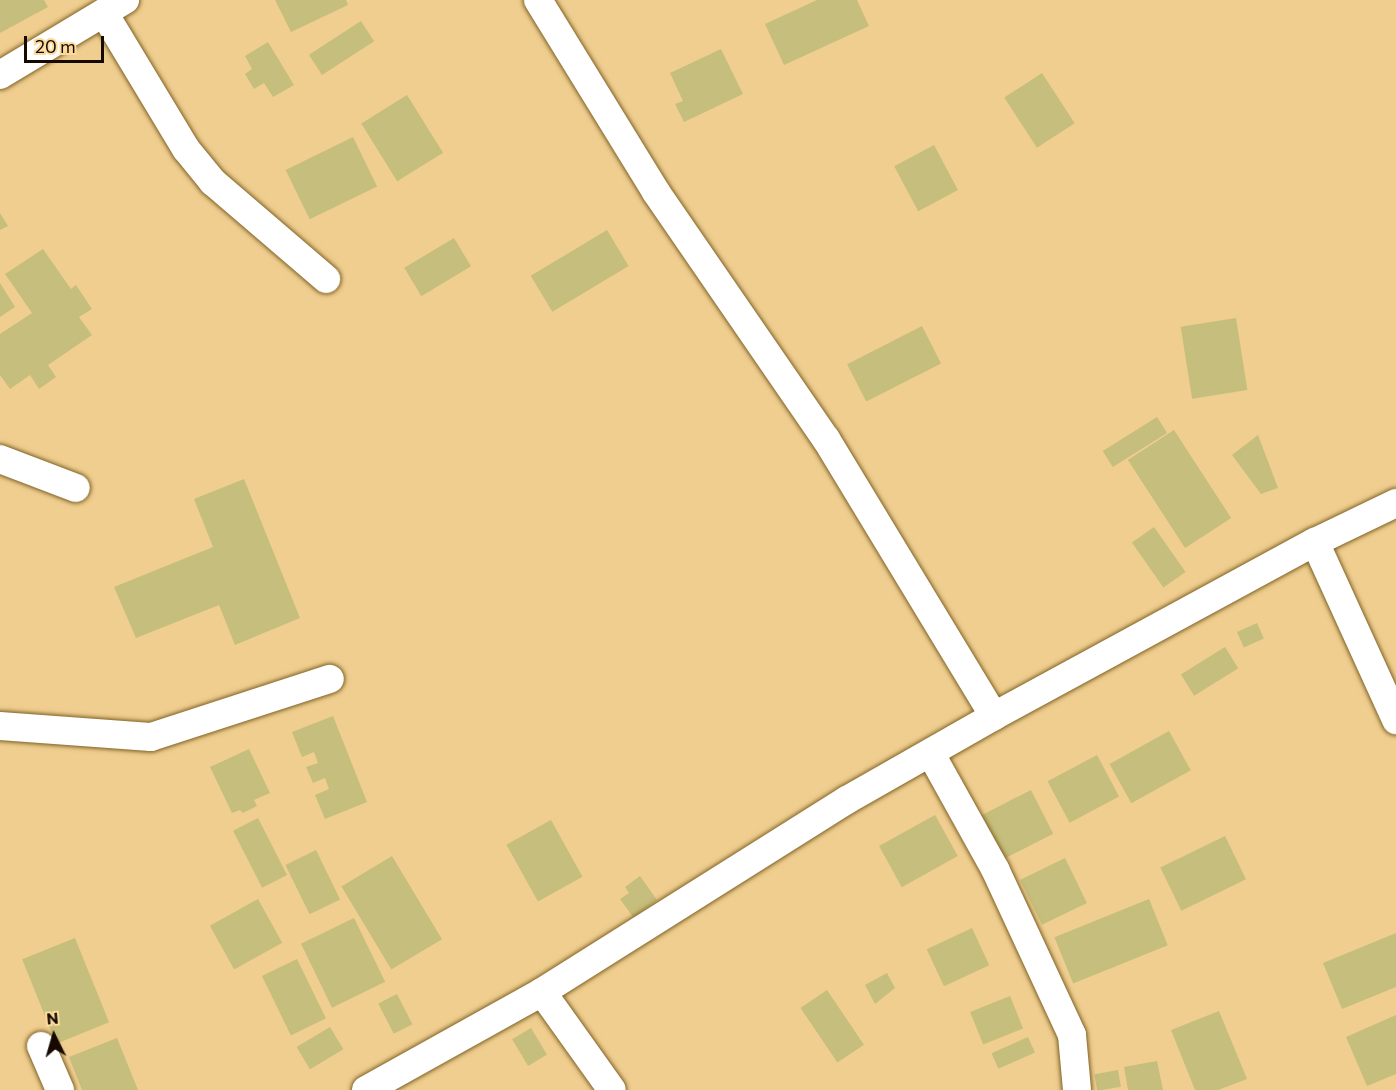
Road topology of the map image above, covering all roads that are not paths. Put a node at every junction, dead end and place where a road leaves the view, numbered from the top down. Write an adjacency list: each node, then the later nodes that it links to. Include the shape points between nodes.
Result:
1 (538, 0): 10 (street, via 656,192 826,440)
2 (114, 6): 3 (street); 4 (street, via 186,149 213,182)
3 (0, 75)
4 (326, 279)
5 (0, 459): 6 (street)
6 (76, 488)
7 (1396, 503): 8 (street)
8 (1315, 542): 10 (street); 11 (street)
9 (330, 679): 12 (street, via 151,737)
10 (994, 716): 13 (street)
11 (1396, 720)
12 (0, 726)
13 (931, 754): 14 (street, via 847,800); 19 (street, via 995,869 1072,1035)
14 (542, 992): 17 (street); 18 (street)
15 (41, 1046): 16 (street)
16 (60, 1090)
17 (366, 1090)
18 (612, 1090)
19 (1077, 1090)

